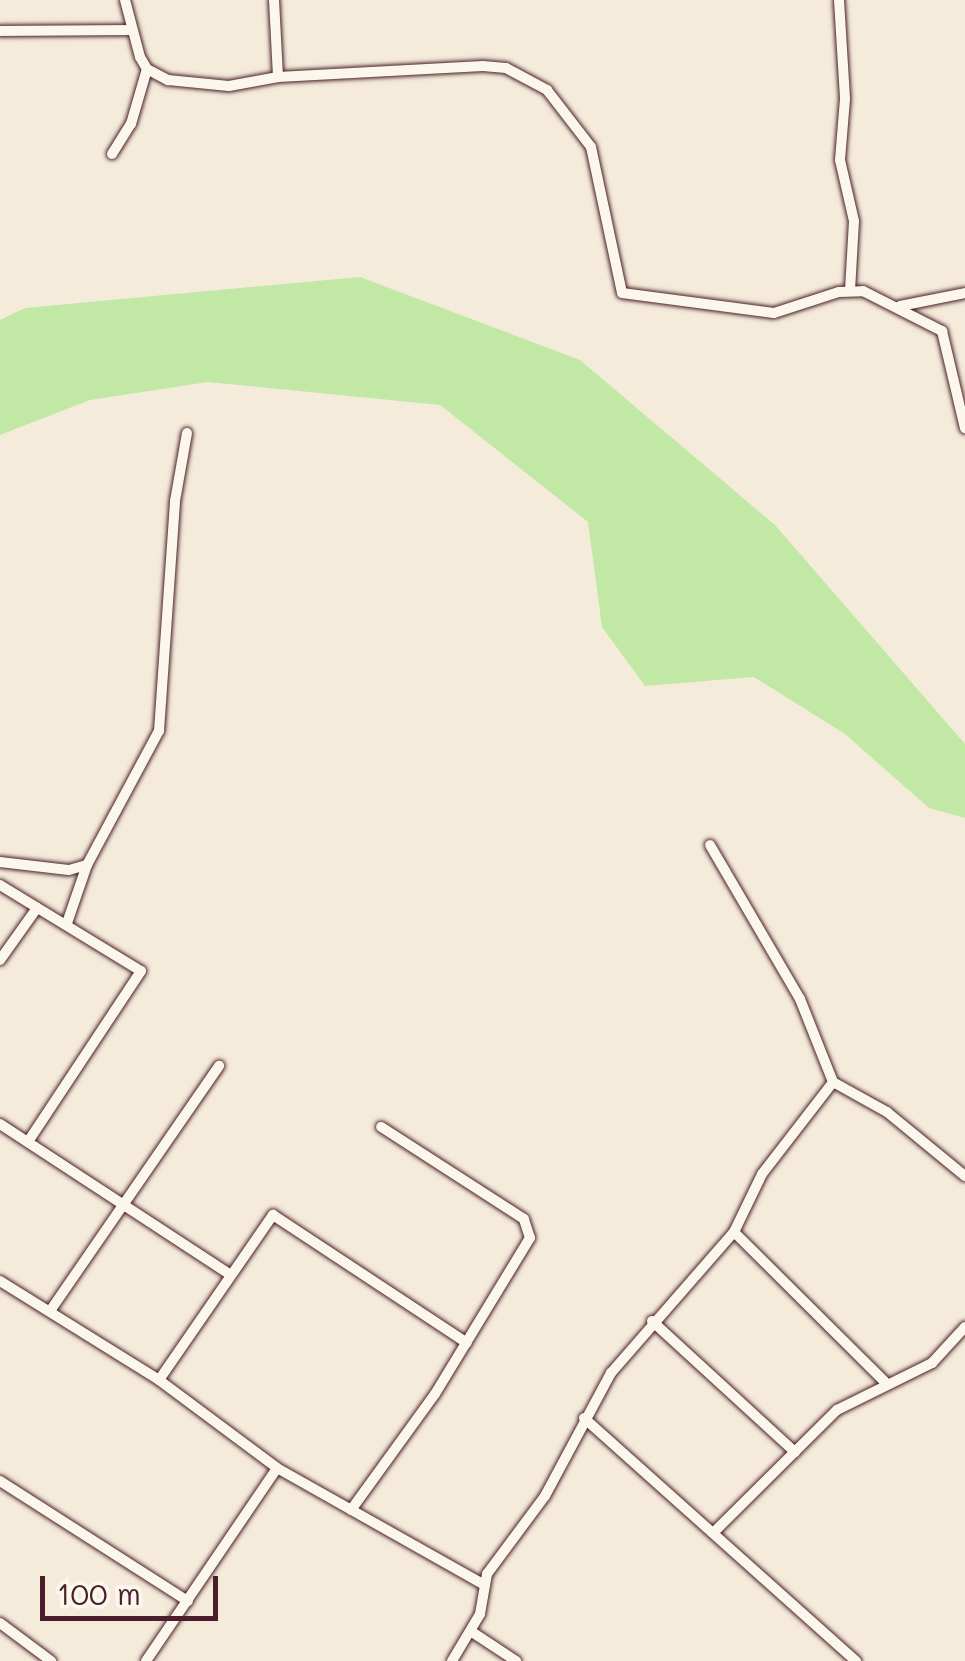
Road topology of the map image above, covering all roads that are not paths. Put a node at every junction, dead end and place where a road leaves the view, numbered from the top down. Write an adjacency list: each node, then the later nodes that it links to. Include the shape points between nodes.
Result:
1 (125, 0): 4 (street)
2 (274, 0): 7 (street)
3 (839, 0): 9 (street, via 846,98 840,160 854,220)
4 (129, 30): 5 (street); 6 (street)
5 (0, 31)
6 (147, 69): 7 (street, via 195,84); 8 (street, via 131,124)
7 (278, 77): 9 (street, via 506,68 547,90 586,136 622,293 774,313)
8 (112, 154)
9 (850, 290): 11 (street)
10 (965, 293): 11 (street)
11 (900, 306): 12 (street, via 948,339)
12 (965, 428)
13 (187, 434): 16 (street, via 175,501 159,731)
14 (710, 845): 22 (street, via 800,999)
15 (0, 862): 16 (street)
16 (87, 866): 19 (street)
17 (0, 885): 18 (street)
18 (37, 908): 19 (street); 20 (street)
19 (67, 922): 25 (street, via 133,964 141,980)
20 (0, 960)
21 (219, 1066): 27 (street)
22 (832, 1082): 26 (street, via 887,1112); 28 (street, via 762,1174)
23 (0, 1124): 25 (street)
24 (381, 1127): 34 (street, via 524,1219 530,1238 522,1257)
25 (28, 1142): 27 (street)
26 (965, 1176)
27 (122, 1207): 29 (street); 31 (street)
28 (734, 1232): 32 (street); 36 (street)
29 (229, 1274): 34 (street, via 262,1223 277,1216); 35 (street)
30 (0, 1281): 31 (street)
31 (50, 1311): 35 (street)
32 (652, 1321): 37 (street); 38 (street)
33 (963, 1333): 36 (street, via 932,1363)
34 (468, 1343): 41 (street)
35 (159, 1380): 39 (street)
36 (885, 1382): 38 (street, via 838,1410)
37 (584, 1418): 42 (street); 43 (street, via 545,1496)
38 (795, 1452): 42 (street)
39 (277, 1468): 41 (street); 44 (street)
40 (0, 1481): 44 (street)
41 (351, 1510): 43 (street)
42 (712, 1533): 51 (street)
43 (483, 1584): 46 (street)
44 (188, 1601): 48 (street)
45 (0, 1623): 47 (street)
46 (472, 1632): 49 (street); 50 (street)
47 (51, 1661)
48 (146, 1661)
49 (452, 1661)
50 (516, 1661)
51 (856, 1661)

